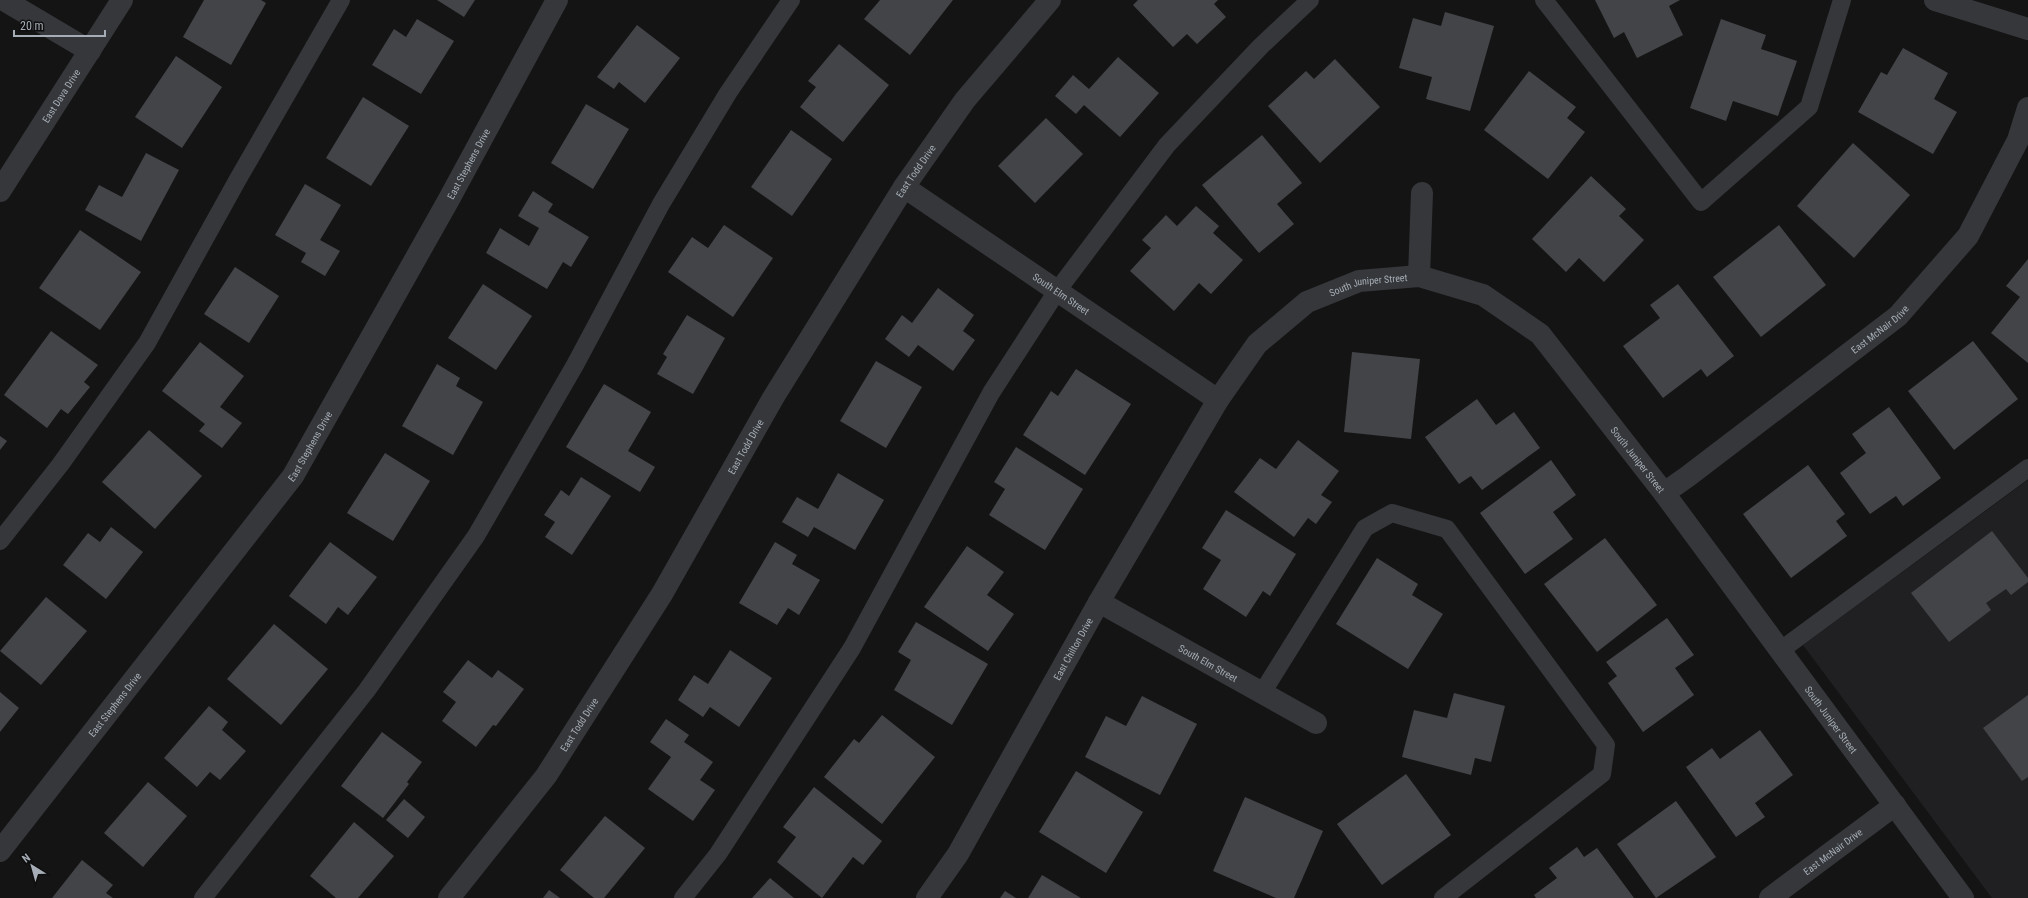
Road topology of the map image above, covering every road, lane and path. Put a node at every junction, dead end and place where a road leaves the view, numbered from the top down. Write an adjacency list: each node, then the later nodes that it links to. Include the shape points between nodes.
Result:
1 (4, 0): 12 (street)
2 (122, 0): 12 (street, East Dava Drive)
3 (341, 0): 22 (lane, via 148,343 60,465)
4 (557, 0): 28 (street, East Stephens Drive, via 444,208 293,476)
5 (791, 0): 29 (lane, via 728,93 661,204 576,365 476,536 367,690)
6 (1050, 0): 14 (street, East Todd Drive, via 965,100)
7 (1310, 0): 18 (lane, via 1261,46 1167,145)
8 (1544, 0): 9 (lane, via 1701,202 1809,107)
9 (1842, 0)
10 (1935, 0): 11 (street)
11 (2028, 29)
12 (90, 51): 15 (street, East Dava Drive)
13 (2028, 108): 21 (street, East McNair Drive, via 2018,140 1968,236 1898,316)
14 (904, 187): 18 (street, South Elm Street); 30 (street, East Todd Drive, via 772,398 654,608 546,776)
15 (0, 191)
16 (1422, 193): 17 (street)
17 (1419, 276): 19 (street, South Juniper Street, via 1359,281 1307,302 1257,344); 21 (street, South Juniper Street, via 1483,295 1540,334)
18 (1057, 291): 19 (street, South Elm Street); 31 (lane, via 991,393 852,648 718,854)
19 (1218, 400): 23 (street, East Chilton Drive)
20 (2028, 468): 24 (lane)
21 (1664, 493): 24 (street, South Juniper Street)
22 (0, 540)
23 (1099, 602): 25 (street, South Elm Street); 32 (street, East Chilton Drive, via 958,854)
24 (1780, 650): 27 (street, South Juniper Street)
25 (1262, 692): 26 (street, South Elm Street); 33 (lane, via 1364,528 1392,513 1447,529 1606,745 1602,774)
26 (1316, 723)
27 (1895, 805): 34 (street, East McNair Drive); 35 (street, South Juniper Street)
28 (0, 851)
29 (203, 898)
30 (449, 898)
31 (683, 898)
32 (927, 898)
33 (1443, 898)
34 (1770, 898)
35 (1963, 898)

